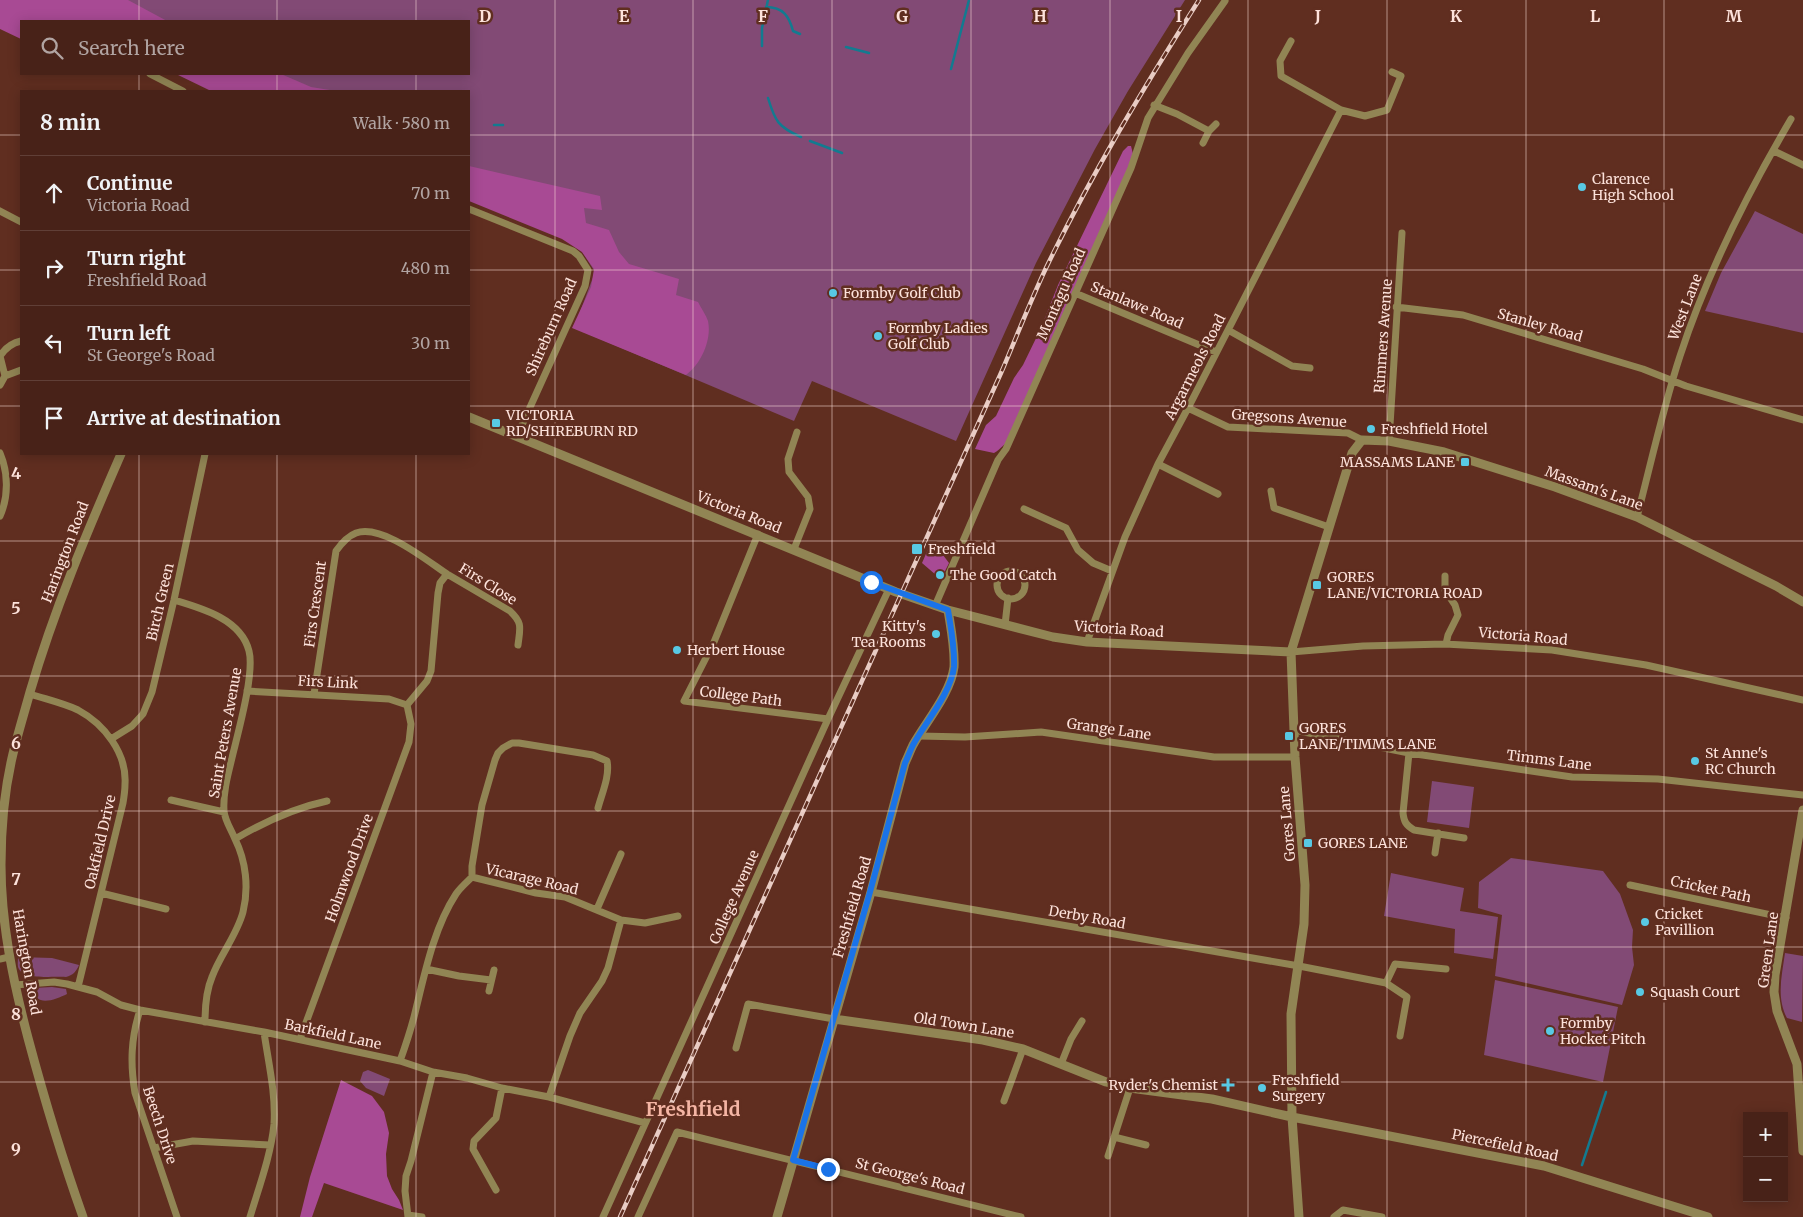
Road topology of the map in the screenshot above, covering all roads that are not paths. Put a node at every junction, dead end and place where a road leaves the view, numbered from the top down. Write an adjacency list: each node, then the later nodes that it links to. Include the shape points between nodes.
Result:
1 (1225, 1): 6 (street, Montagu Road)
2 (1291, 42): 7 (street, via 1280,61 1281,76)
3 (1392, 72): 7 (street, via 1401,76 1387,110 1365,116)
4 (152, 75): 5 (street)
5 (181, 90)
6 (1154, 105): 10 (street); 18 (street, Montagu Road, via 1131,168)
7 (1341, 110): 20 (street, Argarmeols Road)
8 (1790, 119): 12 (street, West Lane)
9 (1216, 124): 10 (street)
10 (1209, 131): 11 (street)
11 (1203, 143)
12 (1774, 151): 13 (street); 26 (street, West Lane, via 1725,242 1697,309)
13 (1803, 165)
14 (470, 209): 32 (street, Shireburn Road, via 573,251 588,270 585,286)
15 (0, 211): 16 (street)
16 (20, 221)
17 (1402, 233): 19 (street, Rimmers Avenue)
18 (1075, 293): 22 (street, Stanlawe Road); 54 (street, Montagu Road)
19 (1396, 307): 26 (street, Stanley Road, via 1463,315); 34 (street, Rimmers Avenue)
20 (1228, 330): 22 (street, Argarmeols Road); 23 (street, via 1292,366)
21 (20, 341): 25 (street, via 4,349 0,356)
22 (1216, 352): 28 (street, Argarmeols Road)
23 (1310, 368)
24 (20, 370): 25 (street)
25 (6, 376): 27 (street)
26 (1673, 380): 30 (street, Stanley Road); 43 (street, West Lane)
27 (0, 385)
28 (1188, 408): 33 (street, Gregsons Avenue, via 1228,427 1348,433); 38 (street, Argarmeols Road)
29 (470, 417): 32 (street, Victoria Road)
30 (1803, 420)
31 (797, 432): 46 (street, via 788,459 790,472 808,497 810,509)
32 (516, 436): 45 (street, Victoria Road)
33 (1362, 440): 34 (street, Massam's Lane); 44 (street, Gores Lane, via 1352,454)
34 (1389, 441): 43 (street, Massam's Lane, via 1444,452)
35 (0, 453): 42 (street, via 7,488)
36 (121, 455): 62 (street, Harington Road, via 81,545)
37 (204, 455): 52 (street, Birch Green)
38 (1158, 464): 40 (street); 47 (street, Argarmeols Road)
39 (1271, 491): 44 (street, via 1274,508)
40 (1218, 494)
41 (1024, 510): 47 (street, via 1066,528 1078,550 1093,563)
42 (0, 516)
43 (1637, 517): 53 (street, Massam's Lane)
44 (1330, 527): 60 (street, Gores Lane)
45 (758, 534): 46 (street, Victoria Road); 66 (street, College Path, via 714,642 684,701)
46 (794, 550): 50 (street, Victoria Road)
47 (1112, 571): 57 (street, Argarmeols Road)
48 (447, 574): 59 (street, Firs Close, via 518,618 521,627); 63 (street, Firs Crescent, via 413,551 374,532 356,533 344,541 336,551); 65 (street, via 438,593 428,681)
49 (1445, 576): 58 (street, via 1445,590 1458,615)
50 (889, 589): 54 (street, Victoria Road); 66 (street, College Avenue)
51 (1008, 598): 51 (street, via 1000,594 997,585 1000,576 1017,572 1024,578 1025,587 1021,595); 56 (street)
52 (174, 600): 61 (street, Saint Peters Avenue, via 204,608 238,632 249,650); 69 (street, Birch Green, via 152,692 143,714 132,726)
53 (1803, 602)
54 (935, 606): 55 (street, Victoria Road)
55 (948, 610): 56 (street, Victoria Road); 68 (street, Freshfield Road, via 954,644 954,669)
56 (1005, 625): 57 (street, Victoria Road)
57 (1087, 642): 60 (street, Victoria Road)
58 (1446, 644): 60 (street, Victoria Road); 64 (street, Victoria Road, via 1552,650 1646,665)
59 (518, 645)
60 (1291, 652): 67 (street, Gores Lane)
61 (247, 691): 63 (street, Firs Link); 77 (street, Saint Peters Avenue, via 226,786)
62 (30, 694): 69 (street, Oakfield Drive, via 76,709 91,718); 78 (street, Harington Road, via 12,757)
63 (314, 694): 65 (street, Firs Link, via 389,699)
64 (1803, 700)
65 (407, 705): 109 (street, Holmwood Drive, via 411,724 409,742)
66 (828, 719): 122 (street, College Avenue)
67 (1294, 730): 70 (street, Timms Lane); 71 (street, Gores Lane)
68 (919, 736): 71 (street, Grange Lane, via 965,737 1041,732 1214,757); 86 (street, Freshfield Road, via 905,763)
69 (111, 739): 87 (street, Oakfield Drive, via 120,754 126,783)
70 (1409, 753): 72 (street, Timms Lane, via 1572,777 1658,780); 79 (street, via 1404,820 1414,830)
71 (1295, 757): 94 (street, Gores Lane, via 1305,885)
72 (1803, 795)
73 (171, 800): 77 (street)
74 (327, 801): 81 (street, via 289,812)
75 (598, 808): 84 (street, via 608,775 607,761 593,755 534,745 508,745 498,754 484,796)
76 (1803, 810): 91 (street, Green Lane)
77 (224, 812): 81 (street, Saint Peters Avenue)
78 (1, 828): 93 (street, Harington Road)
79 (1438, 833): 80 (street); 82 (street)
80 (1464, 838)
81 (235, 839): 106 (street, Saint Peters Avenue, via 246,877 246,894 242,914 211,979)
82 (1435, 853)
83 (621, 854): 88 (street)
84 (472, 877): 88 (street, Vicarage Road, via 565,897); 95 (street, Vicarage Road, via 456,893)
85 (1630, 885): 91 (street, Cricket Path)
86 (870, 892): 94 (street, Derby Road); 104 (street, Freshfield Road)
87 (101, 893): 89 (street); 101 (street, Oakfield Drive)
88 (597, 909): 92 (street, Vicarage Road)
89 (166, 910)
90 (678, 916): 92 (street, Vicarage Road, via 645,923)
91 (1786, 918): 114 (street, Green Lane, via 1774,992 1777,1011)
92 (621, 920): 119 (street, via 608,968 580,1014)
93 (5, 958): 100 (street, Harington Road)
94 (1299, 966): 99 (street, Derby Road); 121 (street, Gores Lane, via 1291,1014)
95 (426, 969): 98 (street); 112 (street, Vicarage Road)
96 (1446, 969): 99 (street, via 1395,964)
97 (494, 970): 98 (street)
98 (491, 980): 102 (street)
99 (1386, 983): 108 (street, via 1408,997)
100 (15, 985): 101 (street, Barkfield Lane, via 54,982); 132 (street, Harington Road, via 41,1088)
101 (78, 987): 103 (street, Barkfield Lane)
102 (489, 990)
103 (140, 1010): 106 (street, Barkfield Lane); 126 (street, Beech Drive, via 134,1030 131,1072)
104 (834, 1019): 110 (street, via 748,1004); 111 (street, Old Town Lane, via 983,1040); 129 (street, Freshfield Road)
105 (1082, 1021): 113 (street)
106 (204, 1022): 107 (street, Barkfield Lane)
107 (264, 1032): 109 (street, Barkfield Lane); 124 (street, via 274,1107)
108 (1400, 1036)
109 (300, 1039): 112 (street, Barkfield Lane)
110 (736, 1048)
111 (1023, 1049): 113 (street, Old Town Lane); 120 (street)
112 (400, 1061): 115 (street, Barkfield Lane)
113 (1061, 1064): 118 (street, Old Town Lane)
114 (1800, 1064): 116 (street, Green Lane)
115 (433, 1072): 117 (street, Barkfield Lane); 131 (street, via 406,1176)
116 (1800, 1074): 127 (street, Green Lane)
117 (502, 1088): 119 (street, Barkfield Lane); 130 (street, via 496,1118 474,1141 473,1149)
118 (1130, 1088): 121 (street, Old Town Lane, via 1212,1099); 123 (street)
119 (549, 1097): 122 (street, Barkfield Lane)
120 (1004, 1101)
121 (1292, 1117): 140 (street, Gores Lane); 143 (street, Piercefield Road, via 1544,1166)
122 (645, 1123): 136 (street, College Avenue)
123 (1114, 1137): 125 (street); 128 (street)
124 (270, 1146): 126 (street, via 192,1141); 134 (street)
125 (1146, 1146)
126 (154, 1148): 133 (street, Beech Drive)
127 (1803, 1151)
128 (1108, 1156)
129 (793, 1160): 137 (street, via 677,1132); 138 (street, Freshfield Road); 139 (street, St George's Road)
130 (496, 1190)
131 (408, 1216): 135 (street)
132 (83, 1217)
133 (177, 1217)
134 (250, 1217)
135 (422, 1217)
136 (603, 1217)
137 (638, 1217)
138 (777, 1217)
139 (1021, 1217)
140 (1299, 1217)
141 (1334, 1217): 142 (street, via 1343,1210)
142 (1382, 1217)
143 (1708, 1217)

